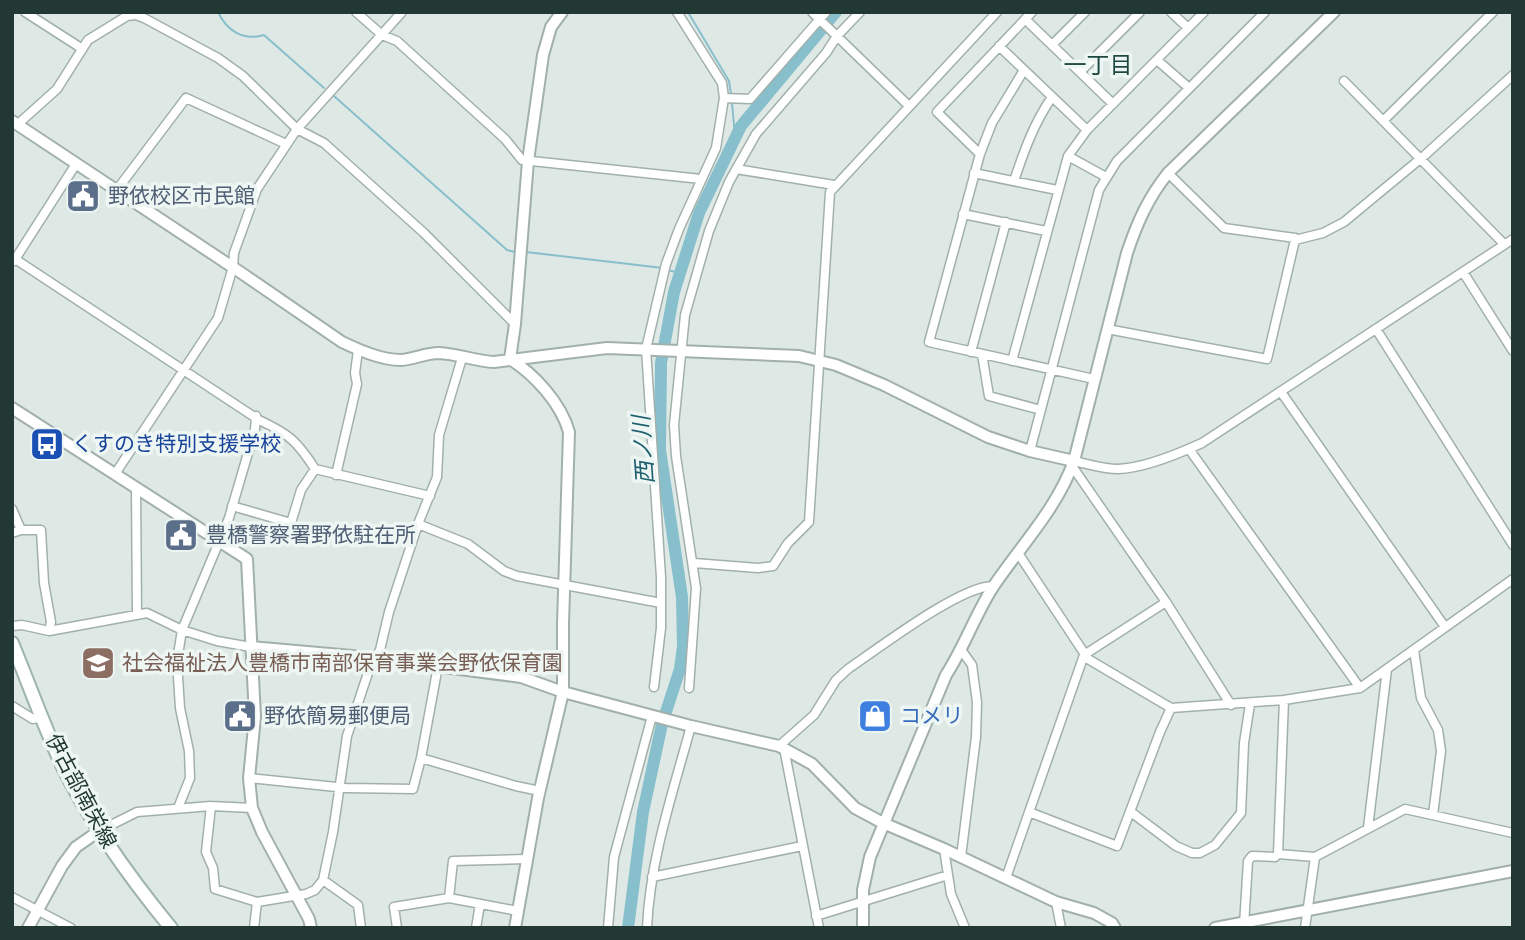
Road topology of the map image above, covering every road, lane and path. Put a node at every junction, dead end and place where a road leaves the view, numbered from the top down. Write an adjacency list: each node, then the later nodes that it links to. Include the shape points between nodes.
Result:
1 (24, 12): 24 (street)
2 (356, 12): 20 (street)
3 (402, 12): 20 (street)
4 (677, 12): 32 (street, via 722,83)
5 (812, 12): 18 (street)
6 (826, 12): 18 (street)
7 (860, 12): 21 (street)
8 (997, 12): 34 (street)
9 (1085, 12): 22 (street)
10 (1140, 12): 27 (street)
11 (1171, 12): 19 (street)
12 (1204, 12): 19 (street)
13 (1265, 12): 30 (street)
14 (1334, 12): 47 (street)
15 (1493, 12): 35 (street)
16 (557, 14): 43 (street, via 547,37)
17 (1029, 16): 22 (street); 23 (street)
18 (821, 21): 21 (street); 32 (street, via 750,99)
19 (1188, 29): 25 (street)
20 (382, 36): 37 (street); 43 (street, via 397,41)
21 (837, 36): 34 (street); 45 (street, via 756,134)
22 (1052, 45): 27 (street)
23 (999, 46): 26 (street); 40 (street, via 937,112)
24 (81, 48): 36 (street, via 57,89); 37 (street, via 127,16 144,18 243,76)
25 (1157, 60): 30 (street); 33 (street)
26 (1024, 70): 31 (street); 40 (street, via 992,123)
27 (1080, 72): 33 (street)
28 (1513, 75): 42 (street)
29 (1344, 81): 35 (street)
30 (1189, 88): 48 (street)
31 (1052, 97): 38 (street); 50 (street, via 1026,144)
32 (725, 99): 49 (street, via 716,148)
33 (1113, 104): 38 (street)
34 (909, 106): 51 (street)
35 (1383, 121): 42 (street)
36 (15, 122): 44 (street)
37 (297, 129): 39 (street); 63 (street, via 343,159)
38 (1087, 130): 41 (street)
39 (286, 144): 53 (street, via 186,98); 61 (street, via 257,188)
40 (980, 154): 46 (street)
41 (1068, 156): 48 (street); 52 (street)
42 (1419, 159): 58 (street, via 1337,227); 59 (street)
43 (528, 161): 49 (street); 63 (street)
44 (76, 164): 53 (street); 60 (street)
45 (736, 169): 51 (street); 70 (street, via 701,256 685,315)
46 (974, 173): 50 (street); 54 (street)
47 (1168, 173): 58 (street, via 1224,228); 64 (street, via 1138,220)
48 (1106, 177): 77 (street)
49 (701, 179): 66 (street, via 665,268)
50 (1014, 181): 52 (street)
51 (834, 185): 74 (street)
52 (1057, 190): 56 (street)
53 (116, 191): 61 (street)
54 (963, 214): 55 (street); 69 (street, via 929,342)
55 (1006, 222): 56 (street); 69 (street)
56 (1046, 231): 75 (street)
57 (1513, 239): 59 (street)
58 (1295, 240): 64 (street, via 1267,359)
59 (1504, 244): 62 (street)
60 (13, 260): 76 (street)
61 (233, 267): 67 (street); 76 (street, via 218,318)
62 (1464, 272): 65 (street); 68 (street)
63 (515, 324): 73 (street)
64 (1107, 329): 78 (street)
65 (1376, 329): 79 (street); 96 (street)
66 (646, 349): 70 (street); 73 (street, via 607,348); 103 (street)
67 (358, 350): 72 (street, via 402,360 437,353); 88 (street, via 357,384)
68 (1513, 351)
69 (971, 352): 71 (street)
70 (681, 353): 74 (street); 98 (street, via 674,425)
71 (982, 354): 75 (street); 81 (street, via 989,396)
72 (461, 358): 73 (street); 90 (street, via 439,435 437,477)
73 (510, 359): 100 (street, via 522,366 561,411 569,432)
74 (818, 360): 84 (street, via 923,403 979,434); 98 (street, via 809,522 773,566)
75 (1012, 360): 77 (street)
76 (184, 369): 82 (street); 87 (street)
77 (1052, 369): 78 (street); 81 (street)
78 (1094, 379): 85 (street)
79 (1281, 392): 83 (street); 106 (street)
80 (12, 408): 87 (street)
81 (1041, 410): 84 (street)
82 (256, 416): 86 (street, via 293,439); 91 (street)
83 (1189, 449): 85 (street, via 1116,469); 119 (street)
84 (1030, 451): 85 (street)
85 (1073, 464): 97 (street, via 1060,495); 102 (street)
86 (315, 469): 88 (street); 91 (street, via 301,490 291,523)
87 (115, 474): 89 (street)
88 (336, 475): 90 (street)
89 (136, 488): 95 (street); 104 (street)
90 (429, 496): 93 (street)
91 (232, 506): 95 (street)
92 (12, 509): 94 (street)
93 (418, 524): 100 (street, via 468,544 504,571); 114 (street)
94 (17, 531): 108 (street, via 41,530)
95 (220, 540): 107 (street); 110 (street, via 247,559)
96 (1513, 545)
97 (1018, 553): 101 (street); 113 (street)
98 (694, 563): 118 (street, via 696,606)
99 (1513, 579): 106 (street)
100 (564, 584): 103 (street); 120 (street)
101 (993, 586): 112 (street); 129 (street, via 971,590 848,669 814,715)
102 (1166, 602): 113 (street); 123 (street)
103 (661, 603): 117 (street)
104 (137, 615): 107 (street, via 146,613); 108 (street)
105 (12, 626): 108 (street)
106 (1445, 627): 111 (street)
107 (182, 630): 110 (street); 135 (street, via 177,661 190,778)
108 (49, 631)
109 (12, 643): 127 (main road, 伊古部南栄線)
110 (251, 646): 114 (street); 131 (street, via 255,717)
111 (1413, 650): 116 (street); 139 (street, via 1421,698 1437,730 1441,751)
112 (962, 651): 140 (street, via 947,675); 147 (street, via 972,665 977,702)
113 (1084, 655): 125 (street); 137 (street)
114 (375, 658): 115 (street); 132 (street, via 347,736)
115 (438, 666): 120 (street, via 522,677); 130 (street)
116 (1387, 668): 119 (street); 141 (street)
117 (654, 687)
118 (689, 688)
119 (1360, 688): 121 (street)
120 (563, 692): 126 (street); 133 (street)
121 (1284, 700): 122 (street); 146 (street)
122 (1250, 704): 123 (street); 138 (street, via 1241,813 1215,845 1192,853)
123 (1231, 705): 125 (street)
124 (12, 706): 127 (street, via 33,719)
125 (1171, 708): 138 (street)
126 (652, 716): 128 (street); 176 (street, via 614,857)
127 (42, 717): 142 (main road, 伊古部南栄線, via 63,767)
128 (691, 726): 129 (street); 152 (street)
129 (781, 747): 140 (street, via 813,764 855,808); 144 (street)
130 (421, 758): 132 (street, via 413,789); 133 (street)
131 (248, 778): 132 (street); 136 (street)
132 (338, 787): 154 (street)
133 (540, 791): 149 (street)
134 (211, 806): 135 (street); 136 (street); 158 (street, via 206,852 215,889)
135 (177, 808): 142 (street, via 137,812)
136 (252, 808): 155 (street)
137 (1029, 812): 138 (street, via 1117,846); 153 (street)
138 (1131, 812)
139 (1433, 814): 141 (street, via 1405,809); 143 (street)
140 (883, 823): 145 (street); 159 (street, via 864,878)
141 (1368, 828): 148 (street)
142 (99, 831): 162 (street, via 76,847); 169 (main road, 伊古部南栄線)
143 (1513, 832)
144 (802, 846): 152 (street); 165 (street)
145 (944, 849): 147 (street); 151 (street)
146 (1278, 854): 148 (street); 166 (street, via 1249,858)
147 (961, 857): 153 (street)
148 (1315, 857): 164 (street)
149 (527, 859): 157 (street, via 453,861); 163 (street)
150 (1513, 872): 164 (street)
151 (948, 875): 159 (street); 180 (street)
152 (652, 877): 177 (street)
153 (1006, 878): 160 (street)
154 (323, 880): 155 (street, via 315,890); 172 (street, via 358,905)
155 (298, 895): 158 (street); 171 (street)
156 (12, 897): 162 (street)
157 (449, 898): 161 (street); 173 (street, via 394,907)
158 (257, 902): 170 (street)
159 (862, 902): 165 (street); 179 (street)
160 (1056, 902): 181 (street); 182 (street, via 1094,913)
161 (480, 904): 163 (street); 174 (street)
162 (37, 910): 167 (street); 168 (street)
163 (518, 911): 175 (street)
164 (1309, 911): 166 (street); 184 (street)
165 (816, 916): 178 (street)
166 (1244, 925): 183 (street)
167 (28, 928)
168 (71, 928)
169 (171, 928)
170 (254, 928)
171 (311, 928)
172 (361, 928)
173 (397, 928)
174 (476, 928)
175 (515, 928)
176 (608, 928)
177 (647, 928)
178 (819, 928)
179 (863, 928)
180 (965, 928)
181 (1060, 928)
182 (1115, 928)
183 (1215, 928)
184 (1305, 928)

